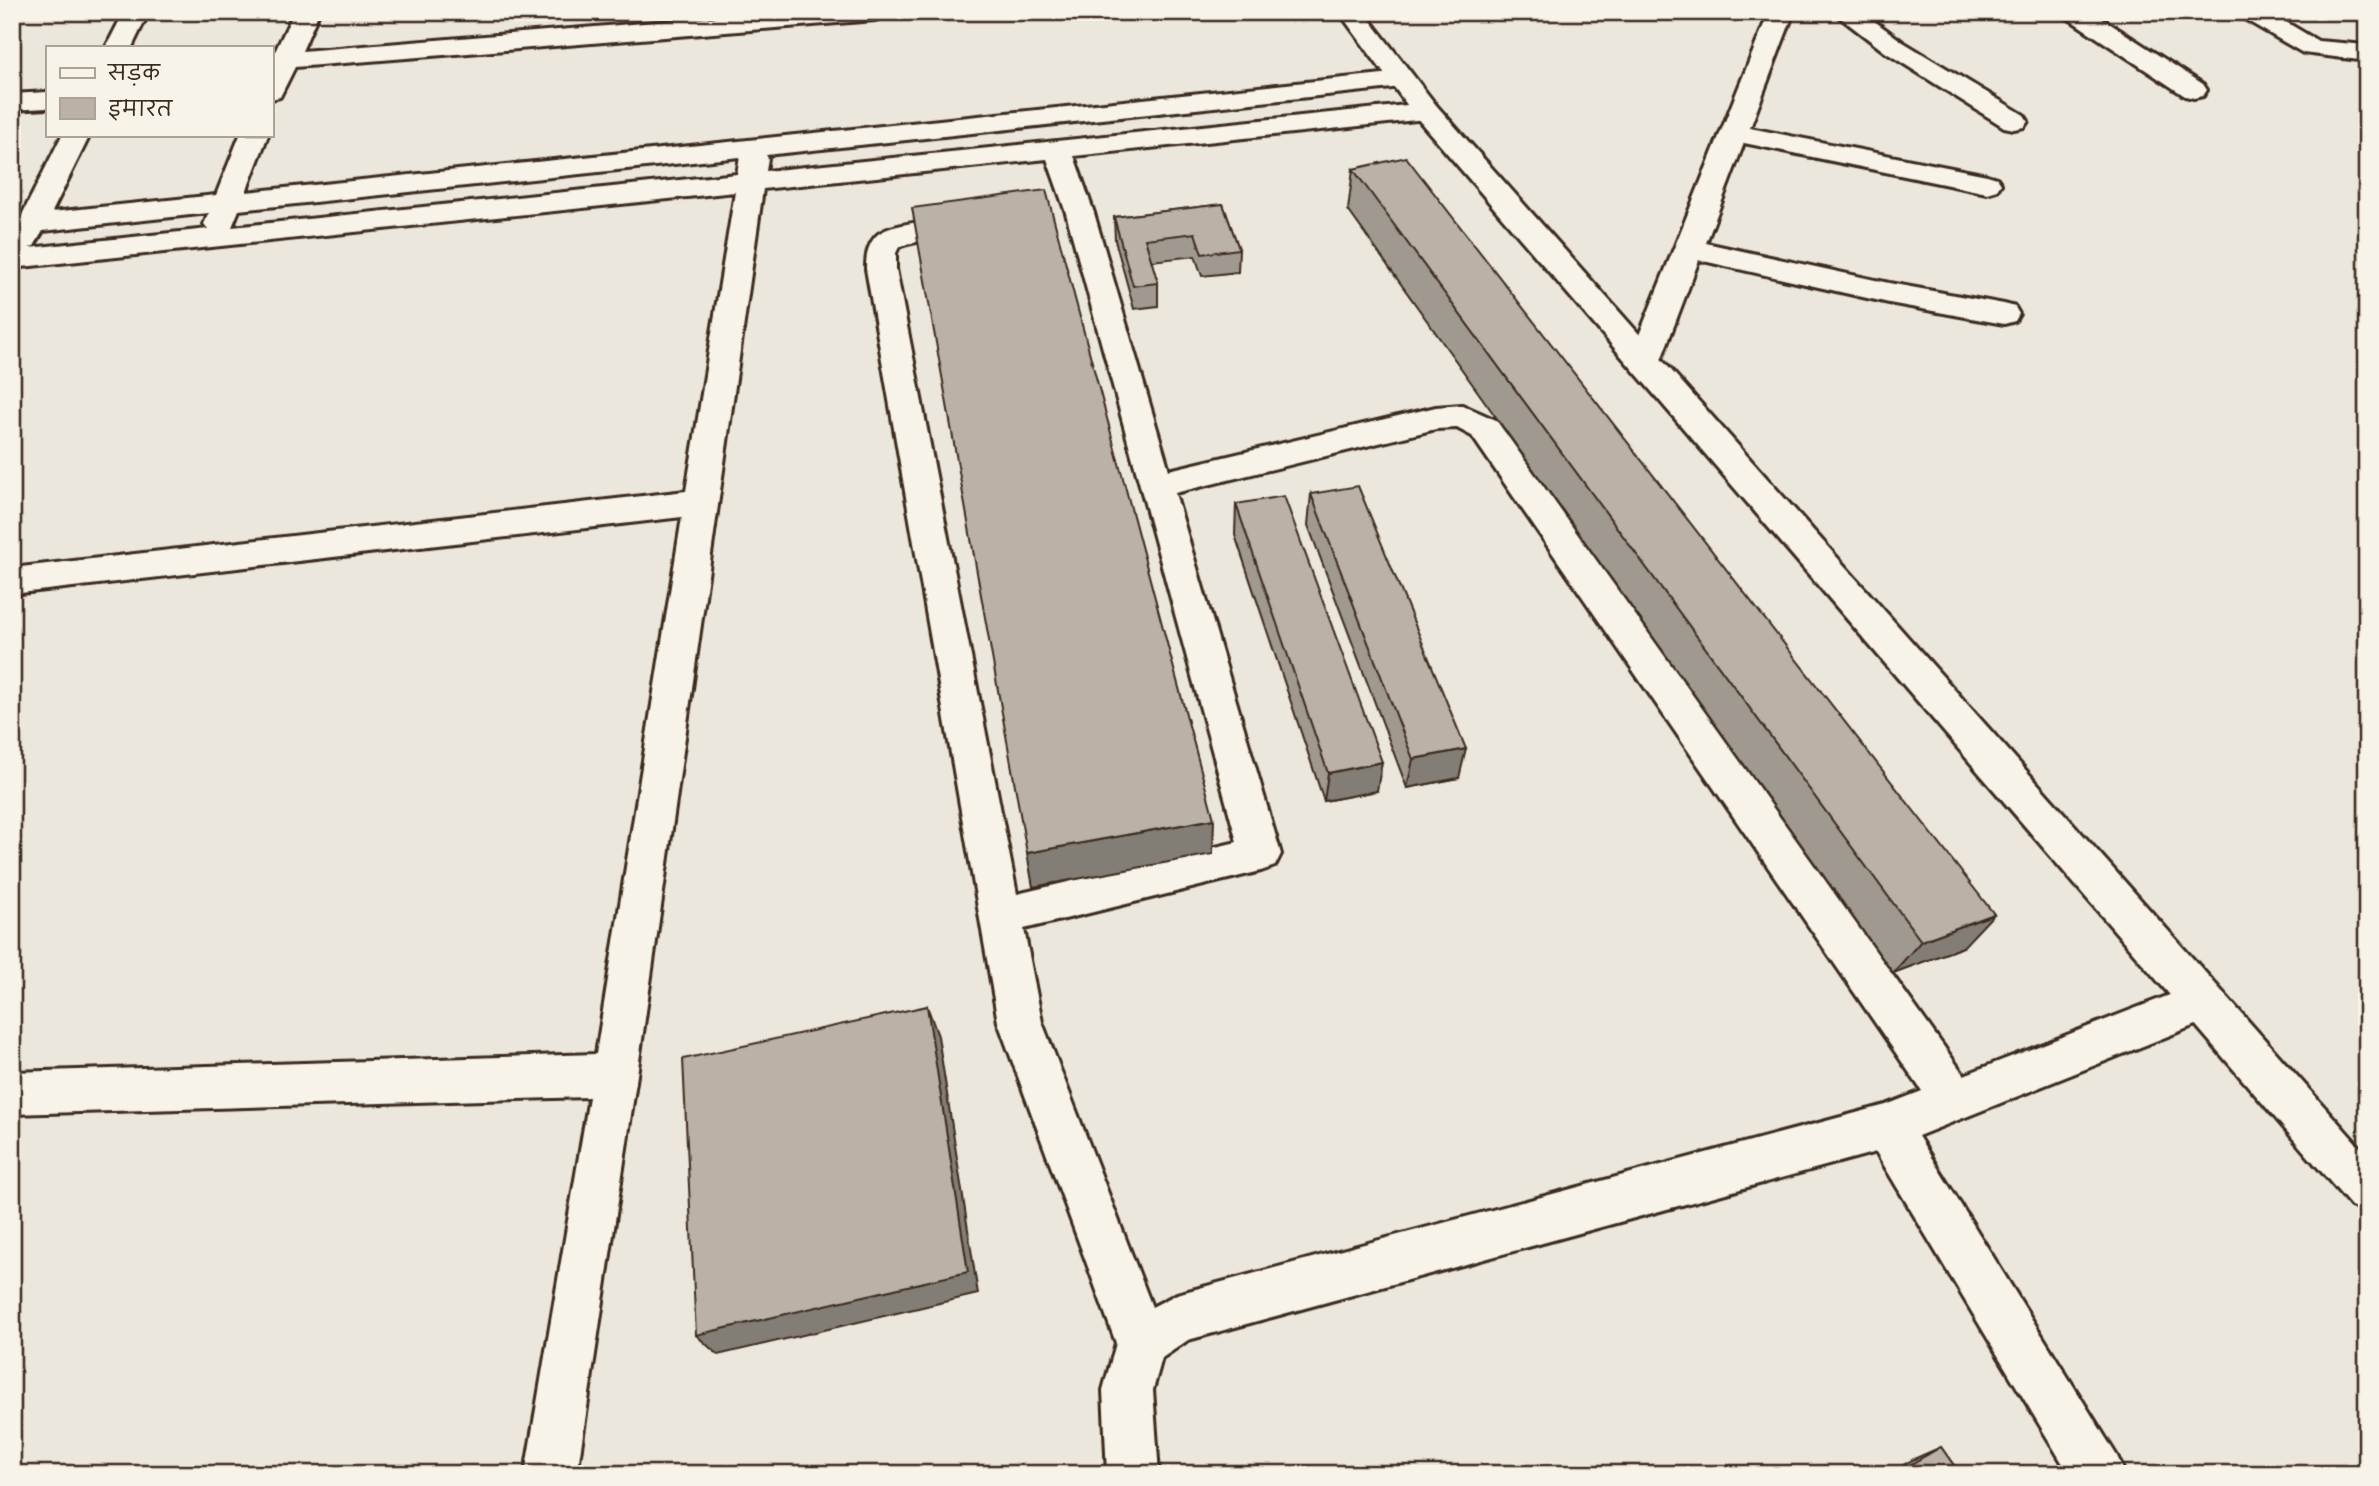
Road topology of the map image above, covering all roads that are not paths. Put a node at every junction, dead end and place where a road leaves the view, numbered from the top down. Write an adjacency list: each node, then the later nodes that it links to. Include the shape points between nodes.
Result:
1 (137, 12): 9 (street)
2 (307, 12): 11 (street)
3 (875, 12): 11 (street)
4 (1351, 12): 12 (street)
5 (1782, 12): 19 (street)
6 (1845, 12): 18 (street)
7 (2075, 12): 14 (street)
8 (2250, 12): 10 (street, via 2312,48)
9 (120, 46)
10 (2367, 52)
11 (284, 60): 13 (street)
12 (1402, 80): 17 (street); 23 (street)
13 (273, 87)
14 (2194, 90)
15 (46, 100): 16 (street)
16 (12, 102)
17 (1426, 111): 22 (street); 34 (street)
18 (2014, 121)
19 (1735, 133): 24 (street); 31 (street)
20 (75, 136): 29 (street)
21 (254, 136): 25 (street)
22 (1058, 150): 23 (street); 26 (street)
23 (753, 166): 25 (street); 30 (street); 36 (street)
24 (1987, 184)
25 (227, 203): 29 (street); 30 (street)
26 (1080, 213): 27 (street); 35 (street)
27 (1040, 218)
28 (999, 223): 38 (street, via 905,234 887,241 881,269)
29 (22, 224): 32 (street)
30 (213, 238): 32 (street)
31 (1689, 249): 33 (street); 34 (street)
32 (14, 259)
33 (2004, 314)
34 (1645, 360): 39 (street)
35 (1156, 485): 38 (street, via 1261,854); 42 (street, via 1436,418 1462,416 1484,428)
36 (703, 502): 37 (street); 40 (street)
37 (12, 581)
38 (1000, 916): 45 (street, via 1031,1057)
39 (2203, 1002): 42 (street); 44 (street)
40 (615, 1075): 41 (street); 46 (street)
41 (12, 1093)
42 (1955, 1100): 43 (street)
43 (1886, 1127): 45 (street, via 1177,1319); 48 (street)
44 (2367, 1190)
45 (1141, 1343): 47 (street, via 1128,1390)
46 (551, 1474)
47 (1133, 1474)
48 (2099, 1474)

